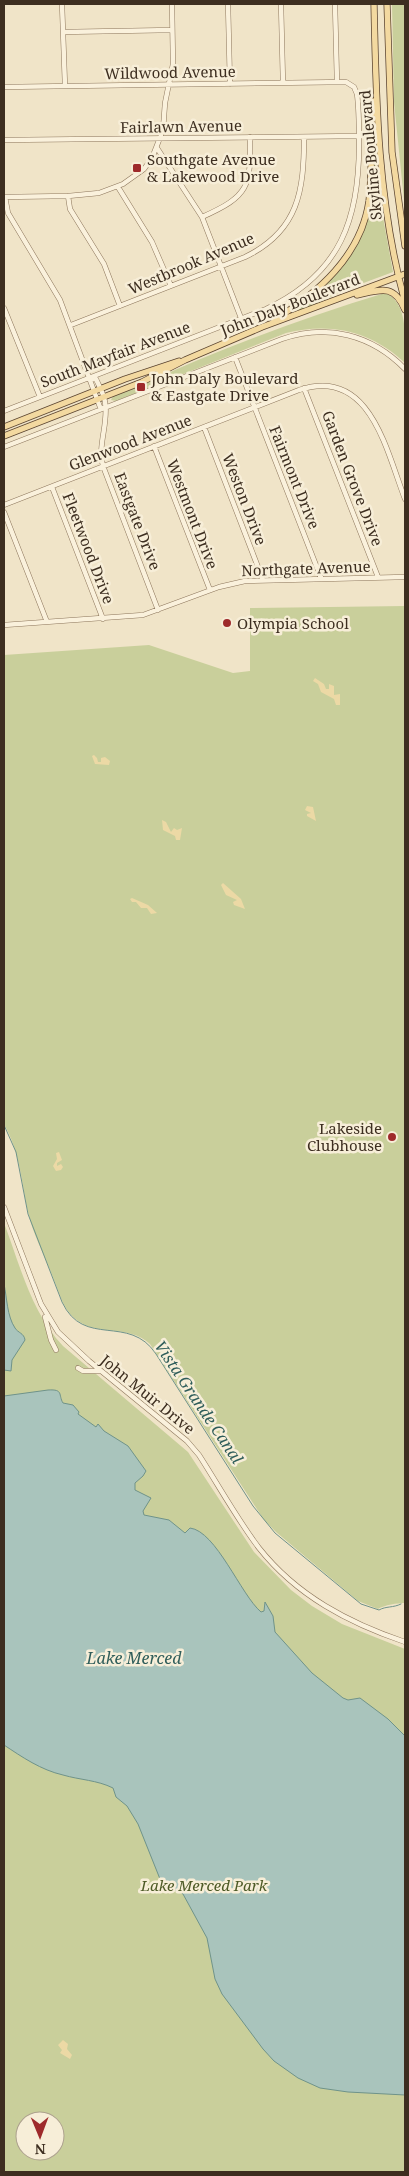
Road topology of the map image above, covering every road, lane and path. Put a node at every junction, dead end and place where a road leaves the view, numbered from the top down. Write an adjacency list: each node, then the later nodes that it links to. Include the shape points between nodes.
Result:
1 (62, 4): 9 (street)
2 (172, 4): 8 (street)
3 (228, 4): 15 (street)
4 (282, 4): 13 (street)
5 (335, 4): 12 (street)
6 (374, 4): 10 (main road, Skyline Boulevard)
7 (387, 4): 27 (main road, Skyline Boulevard, via 391,136)
8 (172, 30): 9 (street); 14 (street, via 173,64)
9 (63, 32): 16 (street)
10 (376, 74): 33 (main road, Skyline Boulevard, via 381,178); 42 (main road, via 369,200 358,235 324,284)
11 (4, 82): 17 (street)
12 (337, 82): 13 (street, Wildwood Avenue); 19 (street, South Mayfair Avenue, via 350,84 356,90)
13 (283, 83): 15 (street, Wildwood Avenue)
14 (169, 84): 15 (street, Wildwood Avenue); 16 (street, Wildwood Avenue); 21 (street)
15 (230, 84)
16 (65, 86): 17 (street, Wildwood Avenue)
17 (4, 87)
18 (304, 136): 19 (street, Fairlawn Avenue); 20 (street, Fairlawn Avenue); 31 (street, Westbrook Avenue, via 302,184 288,219 260,250)
19 (359, 136): 40 (street, South Mayfair Avenue, via 355,202 333,254 289,297)
20 (250, 137): 21 (street, Fairlawn Avenue); 28 (street, via 250,168 245,187 233,202)
21 (160, 138): 22 (street, Fairlawn Avenue); 23 (street)
22 (4, 140)
23 (157, 148): 24 (street, via 144,169); 28 (street)
24 (118, 187): 25 (street); 34 (street, via 152,242)
25 (68, 196): 26 (street); 37 (street, via 70,209 104,264)
26 (4, 197): 41 (street, via 8,213 52,285)
27 (400, 214): 29 (main road); 30 (main road, Skyline Boulevard)
28 (202, 217): 31 (street)
29 (405, 234)
30 (405, 246)
31 (222, 266): 34 (street, Westbrook Avenue); 40 (street)
32 (405, 274): 33 (main road, John Daly Boulevard)
33 (398, 276): 35 (main road, John Daly Boulevard); 36 (main road, Skyline Boulevard)
34 (171, 286): 37 (street, Westbrook Avenue)
35 (338, 299): 39 (main road, via 387,290 398,296); 42 (main road, John Daly Boulevard)
36 (405, 302)
37 (120, 306): 41 (street, Westbrook Avenue)
38 (4, 308): 49 (street)
39 (405, 310)
40 (241, 318): 46 (street, South Mayfair Avenue)
41 (70, 326): 46 (street)
42 (262, 327): 44 (main road, John Daly Boulevard)
43 (234, 357): 45 (street, via 293,335 326,331 361,338 389,353); 51 (street, Fairmont Drive); 52 (street)
44 (185, 360): 48 (main road, John Daly Boulevard); 50 (main road, John Daly Boulevard, via 156,376)
45 (405, 369)
46 (90, 377): 48 (street); 49 (street, South Mayfair Avenue)
47 (304, 388): 51 (street, Glenwood Avenue); 61 (street, Glenwood Avenue, via 332,386 346,391 363,404 376,424); 66 (street, Garden Grove Drive)
48 (97, 390): 50 (street); 54 (main road, John Daly Boulevard)
49 (40, 397): 53 (street, South Mayfair Avenue)
50 (100, 398): 52 (street, via 100,407); 56 (main road, John Daly Boulevard)
51 (254, 407): 55 (street, Glenwood Avenue); 65 (street, Fairmont Drive)
52 (105, 409): 58 (street); 59 (street, Eastgate Drive, via 101,449)
53 (4, 411)
54 (4, 427)
55 (204, 427): 57 (street, Glenwood Avenue); 67 (street, Weston Drive)
56 (4, 436)
57 (154, 446): 59 (street, Glenwood Avenue); 68 (street, Westmont Drive)
58 (4, 447)
59 (103, 466): 60 (street, Glenwood Avenue); 69 (street, Eastgate Drive)
60 (52, 486): 62 (street, Glenwood Avenue); 70 (street, Fleetwood Drive)
61 (405, 499)
62 (4, 505)
63 (4, 512): 71 (street)
64 (405, 577): 66 (street, Northgate Avenue)
65 (321, 578): 66 (street, Northgate Avenue); 67 (street, Northgate Avenue)
66 (378, 578)
67 (263, 580): 68 (street, Northgate Avenue, via 236,582)
68 (210, 590): 69 (street, Northgate Avenue)
69 (158, 610): 70 (street, Northgate Avenue)
70 (103, 619): 71 (street, Northgate Avenue)
71 (47, 622): 72 (street, Northgate Avenue)
72 (4, 625)
73 (4, 1207): 74 (street, John Muir Drive)
74 (44, 1311): 75 (street); 77 (street, John Muir Drive, via 62,1337)
75 (56, 1350)
76 (78, 1368): 77 (street)
77 (101, 1371): 78 (street, John Muir Drive, via 173,1428 193,1448 254,1542 295,1585 345,1618)
78 (405, 1642)

